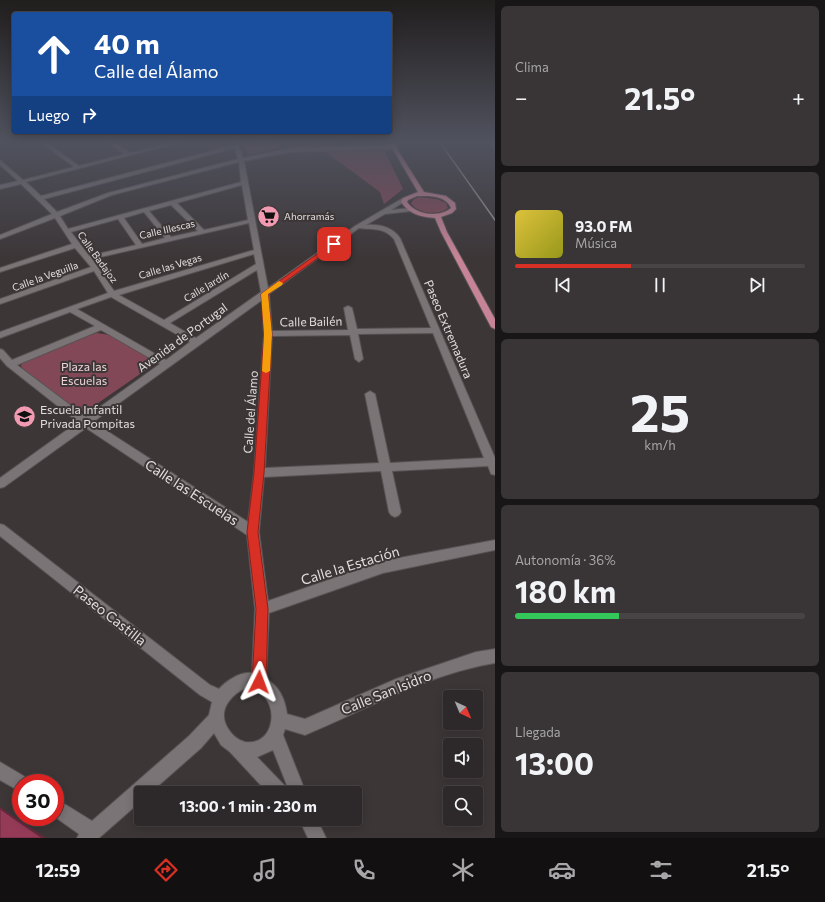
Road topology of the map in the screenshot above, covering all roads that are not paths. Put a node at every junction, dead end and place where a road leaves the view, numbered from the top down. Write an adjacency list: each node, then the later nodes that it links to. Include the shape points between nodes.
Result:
1 (27, 180): 5 (street)
2 (104, 180): 9 (street)
3 (164, 180): 15 (street, via 110,194)
4 (414, 180): 8 (main road)
5 (23, 181): 7 (street); 9 (street, Calle Badajoz)
6 (244, 183): 11 (street); 18 (street, Calle del Álamo)
7 (0, 187)
8 (422, 194): 10 (main road); 16 (main road, via 439,196 454,205 452,212)
9 (40, 198): 15 (street, Calle Badajoz)
10 (405, 199): 13 (main road, via 405,206); 14 (street, Avenida de Portugal)
11 (173, 203): 12 (street); 21 (street)
12 (145, 210): 17 (street); 23 (street)
13 (410, 210): 14 (street, Avenida de Portugal); 16 (main road)
14 (380, 214): 19 (street, Avenida de Portugal)
15 (56, 215): 20 (street, Calle Badajoz); 22 (street)
16 (438, 216): 38 (main road)
17 (120, 217): 20 (street); 25 (street)
18 (251, 221): 21 (street, Calle Illescas); 26 (street, Calle del Álamo)
19 (357, 228): 32 (street, Avenida de Portugal); 39 (street, Paseo Extremadura, via 384,228 397,238)
20 (67, 231): 24 (street, Calle Badajoz)
21 (202, 231): 23 (street, Calle Illescas)
22 (0, 237)
23 (169, 239): 25 (street, Calle Illescas)
24 (76, 245): 27 (street, Calle Badajoz); 30 (street)
25 (140, 246): 27 (street, Calle Illescas)
26 (257, 251): 28 (street, Calle del Álamo); 31 (street, Calle las Vegas)
27 (88, 258): 29 (street, Calle Badajoz)
28 (260, 265): 32 (street, Calle del Álamo); 36 (street, Calle Jardín)
29 (96, 268): 31 (street, Calle Badajoz); 33 (street, Calle la Veguilla)
30 (0, 270)
31 (112, 294): 35 (street, Calle las Vegas); 36 (street, Calle Badajoz)
32 (265, 294): 41 (street, Calle del Álamo); 43 (street, Avenida de Portugal)
33 (0, 302)
34 (348, 308): 40 (street, Calle Bailén)
35 (71, 309): 37 (street); 42 (street, Calle las Vegas)
36 (163, 324): 43 (street, Calle Badajoz)
37 (101, 327): 46 (street); 47 (street)
38 (495, 327)
39 (437, 330): 40 (street, Calle Bailén); 50 (street, Paseo Extremadura)
40 (354, 332): 41 (street, Calle Bailén); 45 (street, Calle Bailén)
41 (268, 334): 52 (street, Calle del Álamo)
42 (0, 335)
43 (196, 342): 47 (street, Avenida de Portugal)
44 (0, 352): 46 (street)
45 (359, 359)
46 (10, 364): 49 (street)
47 (166, 364): 49 (street, Avenida de Portugal)
48 (370, 394): 51 (street)
49 (85, 422): 53 (street, Avenida de Portugal); 56 (street, Calle las Escuelas)
50 (493, 466): 51 (street)
51 (384, 467): 52 (street); 54 (street)
52 (259, 473): 56 (street, Calle del Álamo)
53 (0, 484)
54 (395, 512)
55 (0, 529): 61 (street, Paseo Castilla, via 206,690)
56 (253, 532): 58 (street)
57 (495, 545): 58 (street, Calle la Estación, via 383,567)
58 (262, 609): 60 (street)
59 (495, 656): 63 (street, Calle San Isidro, via 476,659 396,686 305,726)
60 (259, 682): 61 (street, via 238,682); 63 (street, via 270,690 277,700)
61 (221, 698): 62 (street)
62 (217, 718): 65 (street, via 219,730 225,740); 72 (street, via 195,742)
63 (280, 719): 64 (street)
64 (276, 735): 65 (street, via 258,749 246,751); 69 (street)
65 (234, 747): 68 (street)
66 (0, 770): 67 (street)
67 (12, 778)
68 (273, 786)
69 (295, 786)
70 (64, 814): 72 (street)
71 (310, 826): 73 (street)
72 (89, 835)
73 (317, 838)

